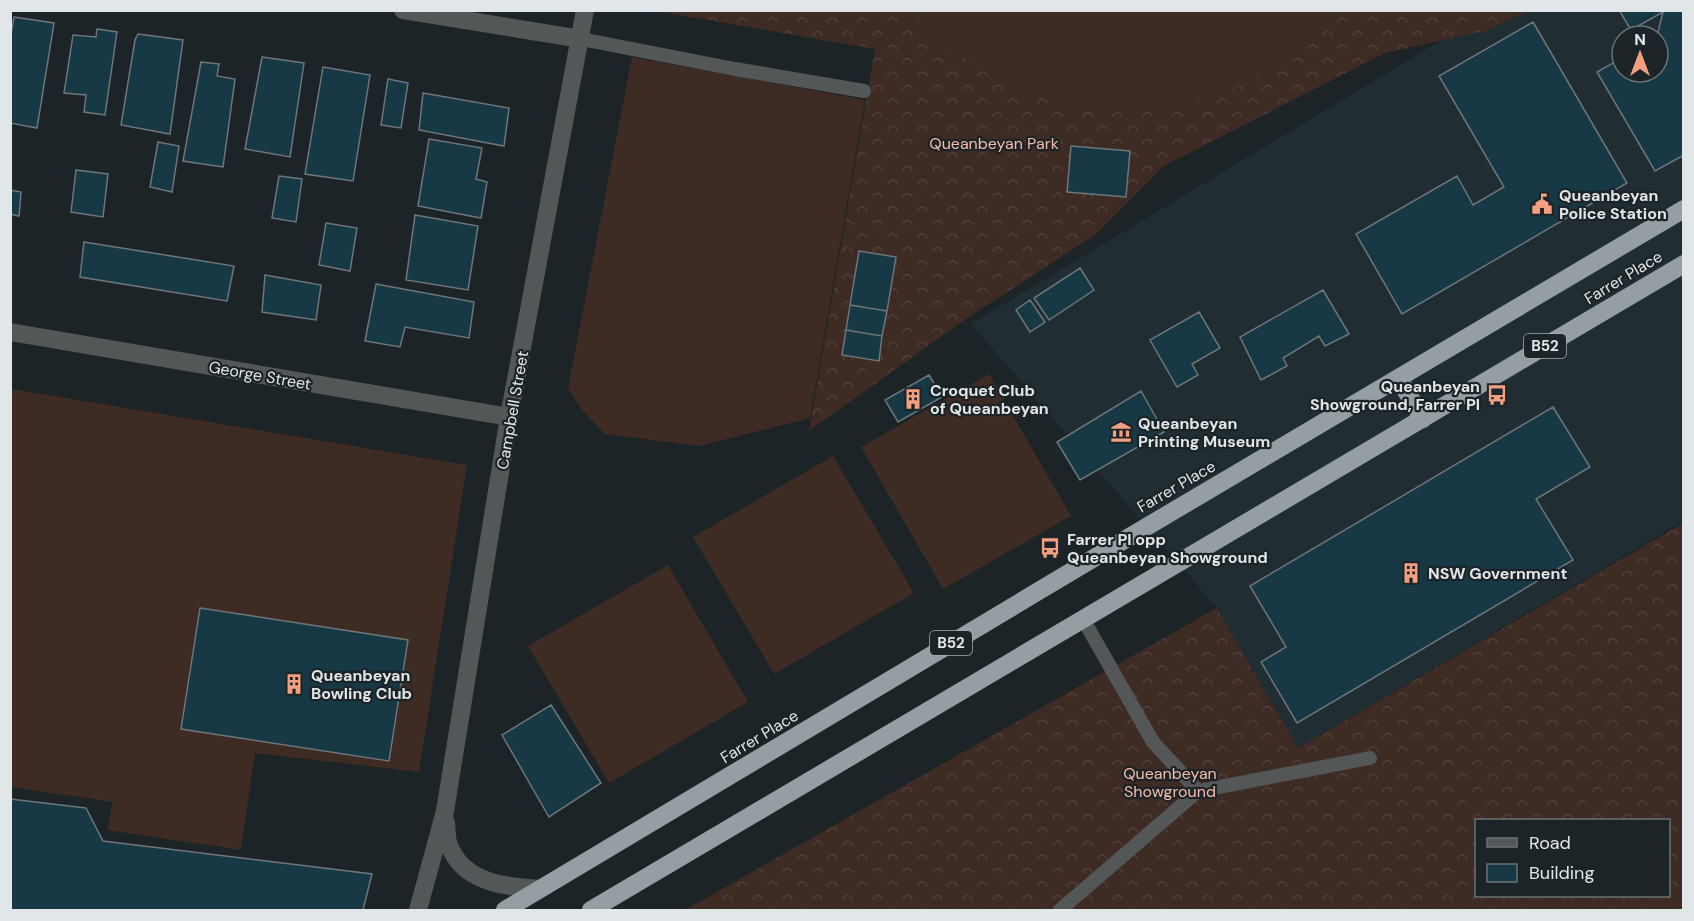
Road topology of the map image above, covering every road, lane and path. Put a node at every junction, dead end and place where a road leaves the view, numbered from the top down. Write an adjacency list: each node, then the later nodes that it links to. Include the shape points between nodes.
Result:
1 (403, 10): 3 (street)
2 (585, 10): 3 (street, Campbell Street)
3 (581, 39): 4 (lane); 9 (street, Campbell Street)
4 (864, 91)
5 (1683, 209): 8 (highway, Farrer Place / B52)
6 (1683, 264): 10 (highway, Farrer Place / B52)
7 (10, 332): 9 (street, George Street)
8 (1399, 378): 10 (highway); 15 (highway, Farrer Place / B52)
9 (509, 417): 14 (street, Campbell Street)
10 (1423, 418): 11 (highway, Farrer Place / B52)
11 (1083, 619): 13 (lane, via 1153,742); 18 (highway, Farrer Place / B52)
12 (1370, 758): 13 (lane)
13 (1198, 791): 19 (lane)
14 (445, 811): 15 (street, Campbell Street, via 448,845 464,867 495,884); 16 (street, Campbell Street)
15 (540, 889): 17 (highway, Farrer Place / B52)
16 (418, 910)
17 (505, 910)
18 (591, 910)
19 (1060, 910)

